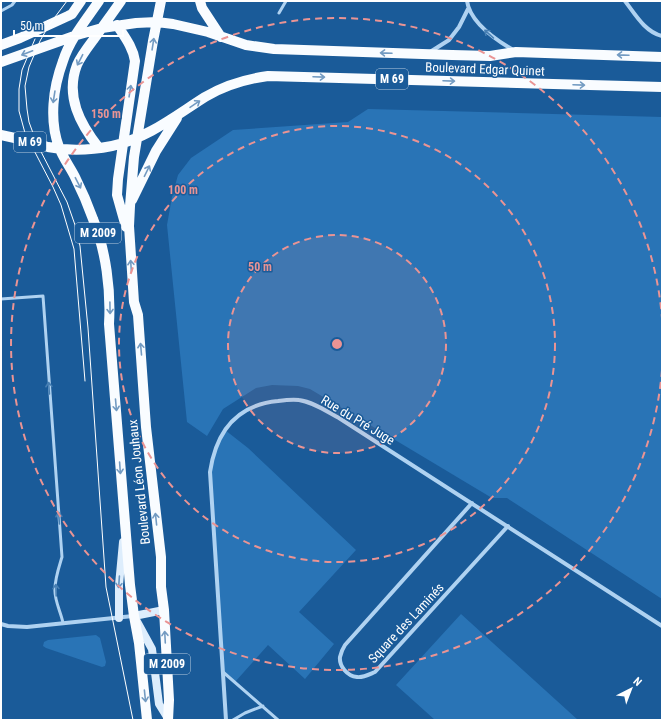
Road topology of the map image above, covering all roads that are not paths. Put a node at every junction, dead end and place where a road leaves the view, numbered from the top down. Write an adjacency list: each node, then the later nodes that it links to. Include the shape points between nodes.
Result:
1 (15, 1): 11 (lane)
2 (81, 1): 19 (main road, via 72,14)
3 (99, 1): 16 (main road, M 2009)
4 (121, 1): 15 (main road)
5 (161, 1): 13 (main road, M 2009)
6 (200, 1): 18 (main road)
7 (286, 1): 12 (lane)
8 (467, 1): 10 (street)
9 (625, 1): 17 (street, via 644,25)
10 (468, 8): 20 (street, one-way to 10, via 487,33); 21 (street, via 449,40)
11 (1, 11)
12 (279, 13)
13 (156, 22): 14 (main road, M 69); 18 (main road, M 69, via 194,28); 27 (main road, M 2009, one-way to 13)
14 (117, 25): 15 (main road, M 69); 28 (main road, one-way to 14, via 135,61 130,44)
15 (102, 28): 16 (main road, M 69); 30 (main road, one-way to 30, via 77,65 73,95 78,115)
16 (77, 35): 23 (main road, M 69, one-way to 23); 29 (main road, M 2009, one-way to 29, via 63,60 53,104 53,121)
17 (662, 36)
18 (221, 37): 21 (main road, Boulevard Edgar Quinet / M 69, one-way to 18, via 268,48 246,45)
19 (1, 45)
20 (516, 52): 21 (main road, Boulevard Edgar Quinet / M 69, via 490,56); 22 (main road, Boulevard Edgar Quinet / M 69, one-way to 20)
21 (425, 54)
22 (662, 57)
23 (1, 62)
24 (662, 87): 25 (main road, Boulevard Edgar Quinet / M 69, one-way to 24, via 225,86 268,76)
25 (179, 115): 27 (main road, Boulevard Edgar Quinet / M 69); 31 (main road, one-way to 25, via 156,150)
26 (1, 135): 29 (main road, M 69)
27 (138, 138): 28 (main road, Boulevard Edgar Quinet / M 69); 31 (main road, M 2009)
28 (122, 143): 30 (main road, Boulevard Edgar Quinet / M 69); 32 (main road, via 118,195)
29 (60, 148): 30 (main road, Boulevard Edgar Quinet / M 69); 36 (main road, Boulevard Léon Jouhaux / M 2009, one-way to 36, via 94,221 108,284)
30 (99, 148)
31 (130, 206): 32 (main road, M 2009)
32 (130, 245): 37 (main road, Boulevard Léon Jouhaux / M 2009, one-way to 32)
33 (1, 300): 40 (lane, one-way to 33, via 54,588 62,557 43,296)
34 (472, 503): 35 (street, Rue du Pré Juge); 35 (street, Square des Laminés, via 345,645 340,657 341,666 349,675 357,677 375,672); 43 (street, Rue du Pré Juge, via 315,405 299,400 286,400 254,406 244,411 231,422 221,436 215,447 210,472)
35 (508, 526): 42 (street, Rue du Pré Juge)
36 (125, 529): 38 (main road, Boulevard Léon Jouhaux / M 2009); 39 (street, Boulevard Léon Jouhaux, one-way to 39, via 119,585)
37 (164, 610): 38 (street); 45 (main road, Boulevard Léon Jouhaux / M 2009, one-way to 37)
38 (134, 616): 39 (street); 45 (street, Boulevard Léon Jouhaux, via 152,649 159,704); 46 (main road, Boulevard Léon Jouhaux / M 2009, one-way to 46)
39 (119, 618): 40 (street)
40 (63, 623): 41 (street, via 26,627)
41 (1, 624)
42 (662, 626)
43 (223, 672): 44 (lane); 47 (street, Rue du Pré Juge)
44 (262, 706): 48 (lane); 49 (lane)
45 (168, 719)
46 (148, 720)
47 (226, 720)
48 (233, 720)
49 (278, 720)

